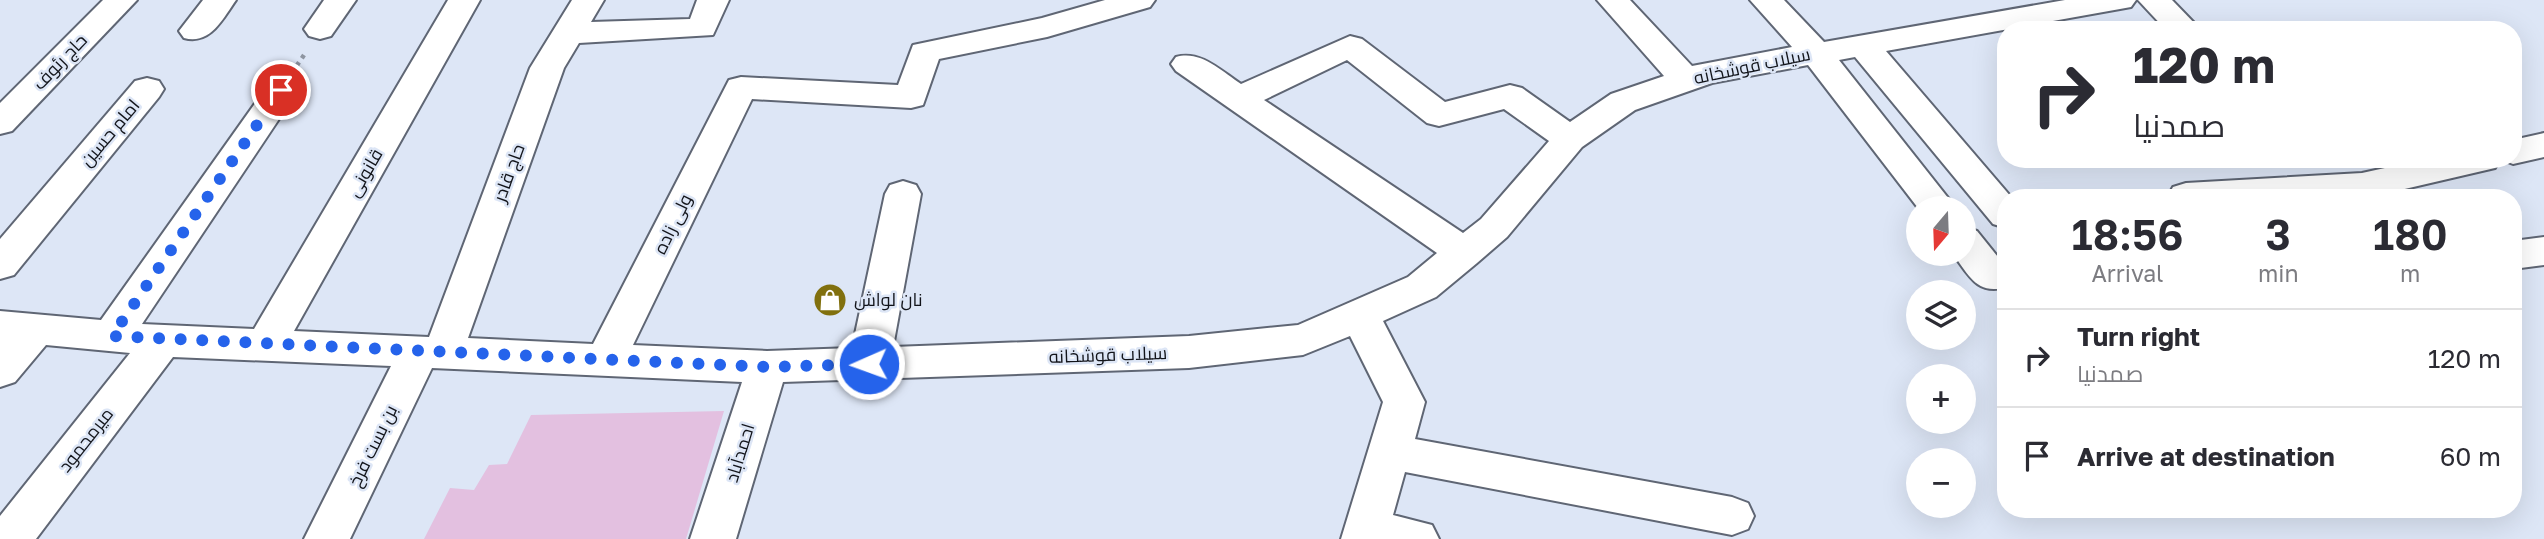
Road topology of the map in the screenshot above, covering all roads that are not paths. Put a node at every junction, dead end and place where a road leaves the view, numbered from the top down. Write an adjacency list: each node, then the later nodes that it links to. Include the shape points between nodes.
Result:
1 (121, 0): 24 (street, حاج رئوف)
2 (220, 0): 15 (street)
3 (340, 0): 14 (street)
4 (464, 0): 43 (street, قانونی)
5 (588, 0): 16 (street, حاج قادر)
6 (713, 0): 16 (street, via 702,28)
7 (1139, 0): 45 (street, ولی زاده, via 1047,27 925,52 911,97 741,88)
8 (1613, 0): 20 (street)
9 (1766, 0): 18 (street)
10 (2120, 0): 12 (street, سیلاب قوشخانه)
11 (2154, 0): 13 (street)
12 (1992, 10): 17 (street, سیلاب قوشخانه)
13 (2176, 21)
14 (320, 29)
15 (195, 31)
16 (568, 33): 44 (street, حاج قادر, via 547,68)
17 (1863, 45): 18 (street, سیلاب قوشخانه); 32 (street)
18 (1816, 53): 20 (street, سیلاب قوشخانه); 31 (street)
19 (1188, 64): 22 (street)
20 (1686, 80): 25 (street, سیلاب قوشخانه, via 1623,102)
21 (147, 89): 37 (street, امام حسین)
22 (1238, 99): 25 (street, via 1350,46 1439,115 1510,96); 34 (street)
23 (268, 110): 41 (street)
24 (0, 123)
25 (1570, 139): 34 (street, سیلاب قوشخانه, via 1494,228)
26 (2544, 145): 27 (street)
27 (2522, 150)
28 (2442, 168): 29 (street, via 2362,186)
29 (2309, 189)
30 (903, 194): 46 (street)
31 (1929, 196)
32 (1997, 204)
33 (2544, 251): 35 (street)
34 (1464, 253): 39 (street, سیلاب قوشخانه, via 1422,287)
35 (2522, 254)
36 (1976, 256): 38 (street)
37 (0, 265)
38 (1992, 277)
39 (1360, 314): 46 (street, سیلاب قوشخانه, via 1303,340 1189,352); 49 (street, via 1404,402)
40 (19, 327): 41 (street, سیلاب قوشخانه); 48 (street)
41 (112, 336): 42 (street, سیلاب قوشخانه)
42 (163, 341): 43 (street, سیلاب قوشخانه); 52 (street, میرمحمود)
43 (266, 345): 44 (street, سیلاب قوشخانه)
44 (431, 353): 45 (street, سیلاب قوشخانه); 53 (street, بن بست فرخ)
45 (605, 360): 47 (street, سیلاب قوشخانه)
46 (869, 364): 47 (street, سیلاب قوشخانه)
47 (767, 367): 54 (street, احمدآباد)
48 (0, 371)
49 (1391, 452): 50 (street); 51 (street)
50 (1732, 516)
51 (1366, 535): 55 (street)
52 (9, 539)
53 (327, 539)
54 (713, 539)
55 (1416, 539)

